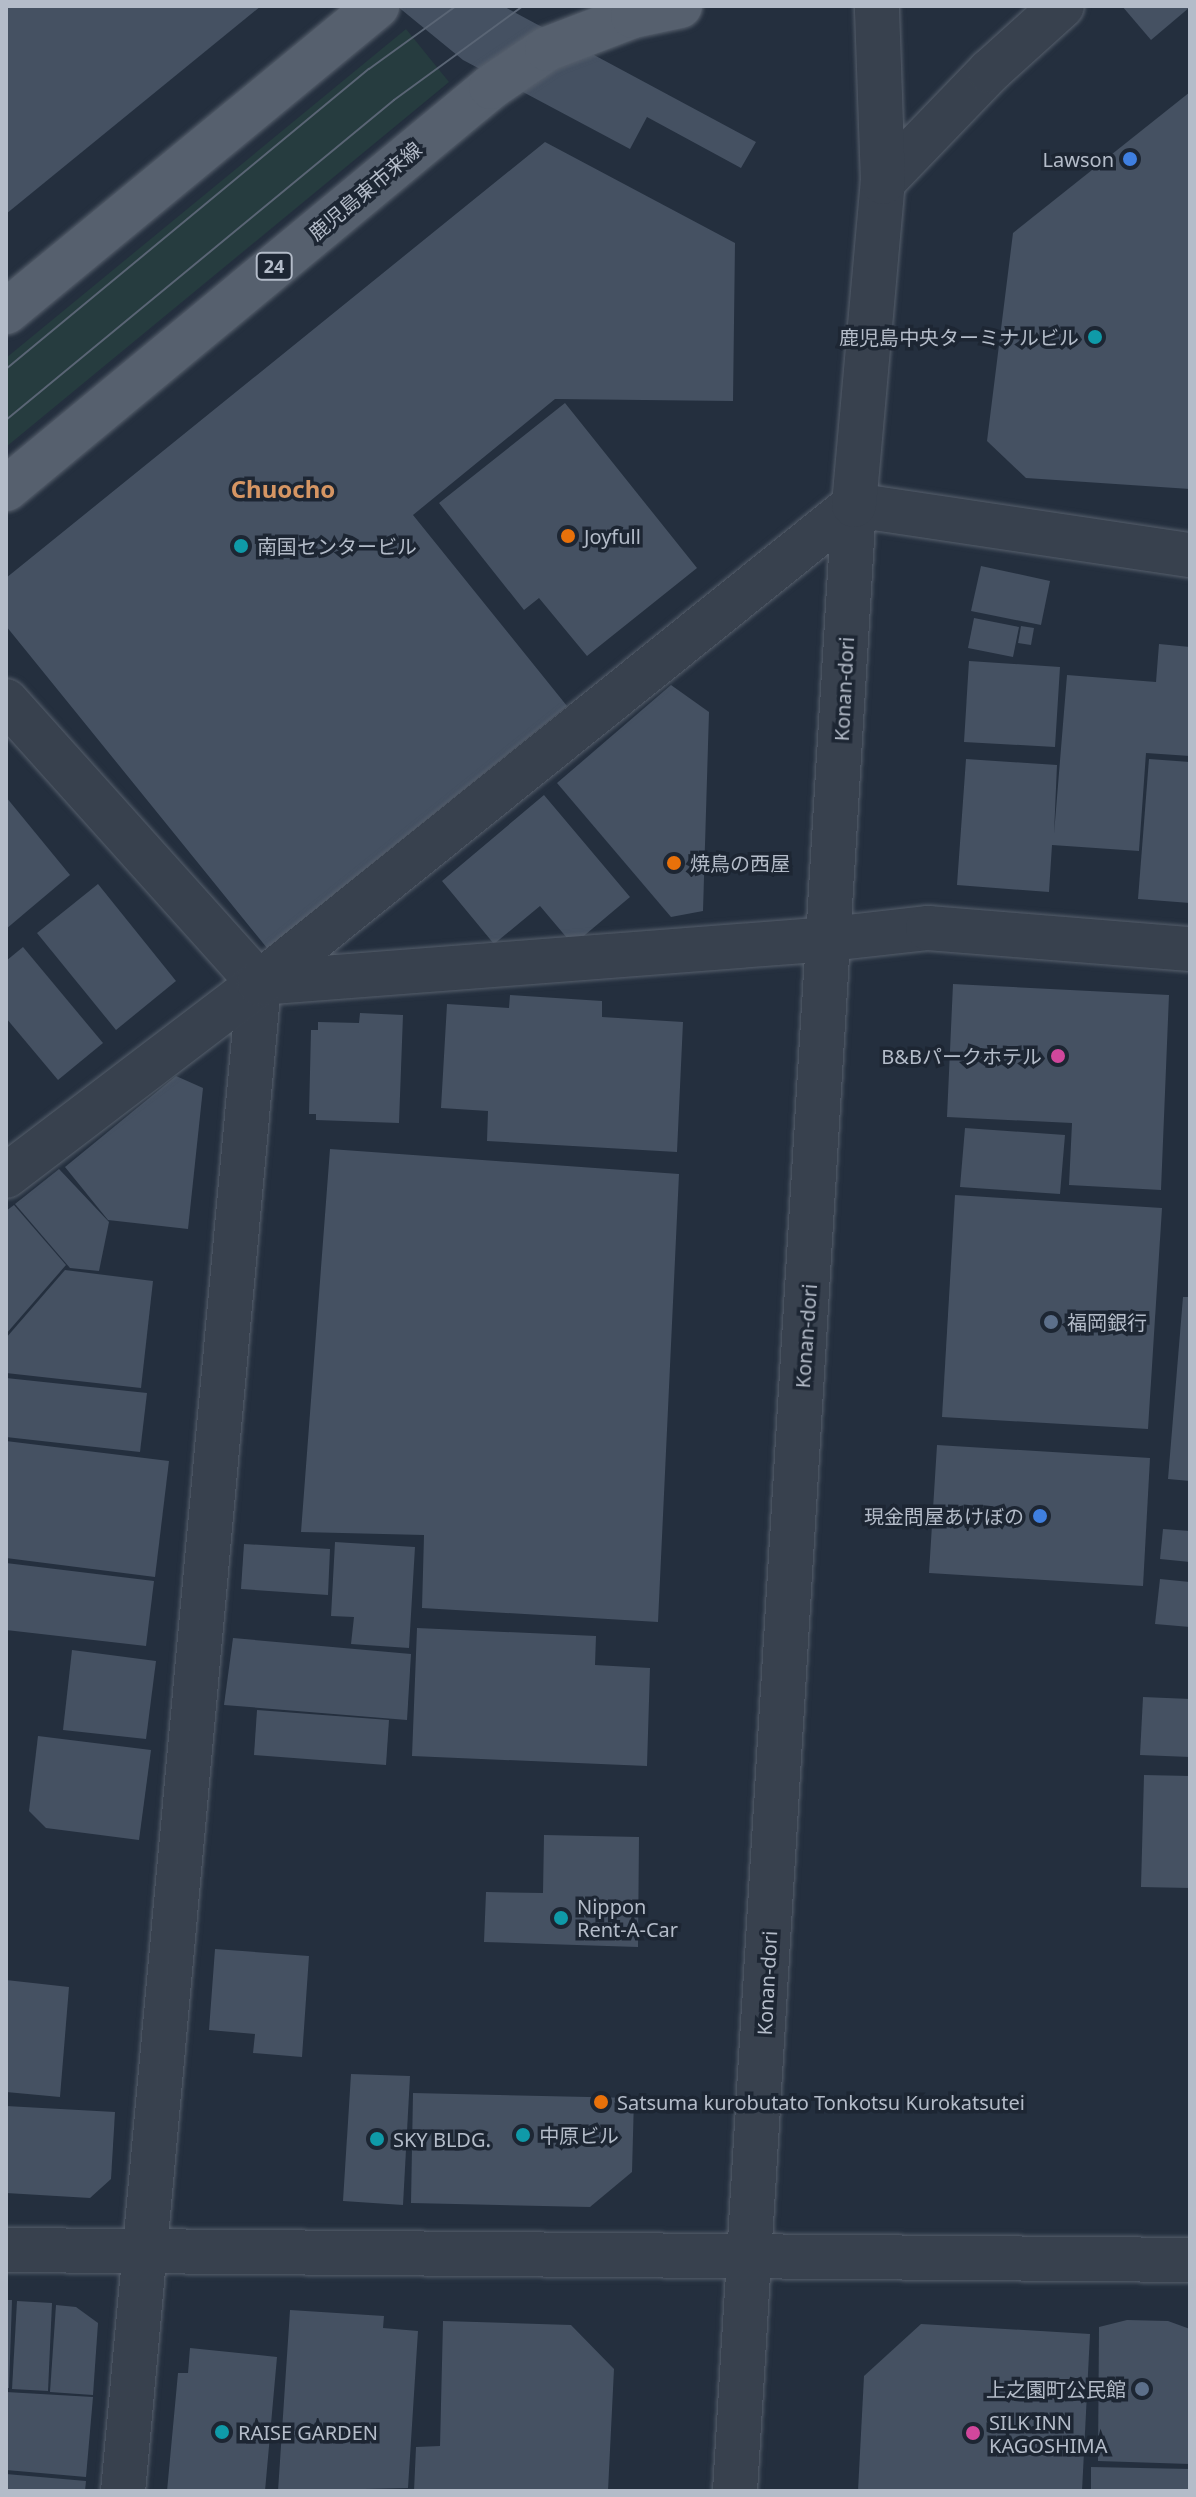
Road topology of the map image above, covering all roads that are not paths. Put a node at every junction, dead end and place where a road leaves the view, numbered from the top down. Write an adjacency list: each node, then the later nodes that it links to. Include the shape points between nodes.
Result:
1 (377, 6): 6 (main road)
2 (680, 6): 7 (main road, 鹿児島東市来線 / 24, via 633,16 547,49 491,87)
3 (877, 6): 5 (street, Konan-dori)
4 (1062, 6): 5 (street, via 990,71)
5 (883, 182): 8 (street, Konan-dori)
6 (6, 312)
7 (6, 489)
8 (854, 505): 9 (street); 11 (street, Konan-dori); 13 (street)
9 (1190, 555)
10 (6, 701): 13 (street)
11 (830, 939): 12 (street, via 928,928); 13 (street); 17 (street, Konan-dori)
12 (1190, 949)
13 (259, 983): 14 (street); 16 (street)
14 (6, 1176)
15 (6, 2250): 16 (street)
16 (142, 2253): 17 (street); 19 (street)
17 (750, 2254): 18 (street); 20 (street, Konan-dori)
18 (1190, 2260)
19 (123, 2491)
20 (735, 2491)

